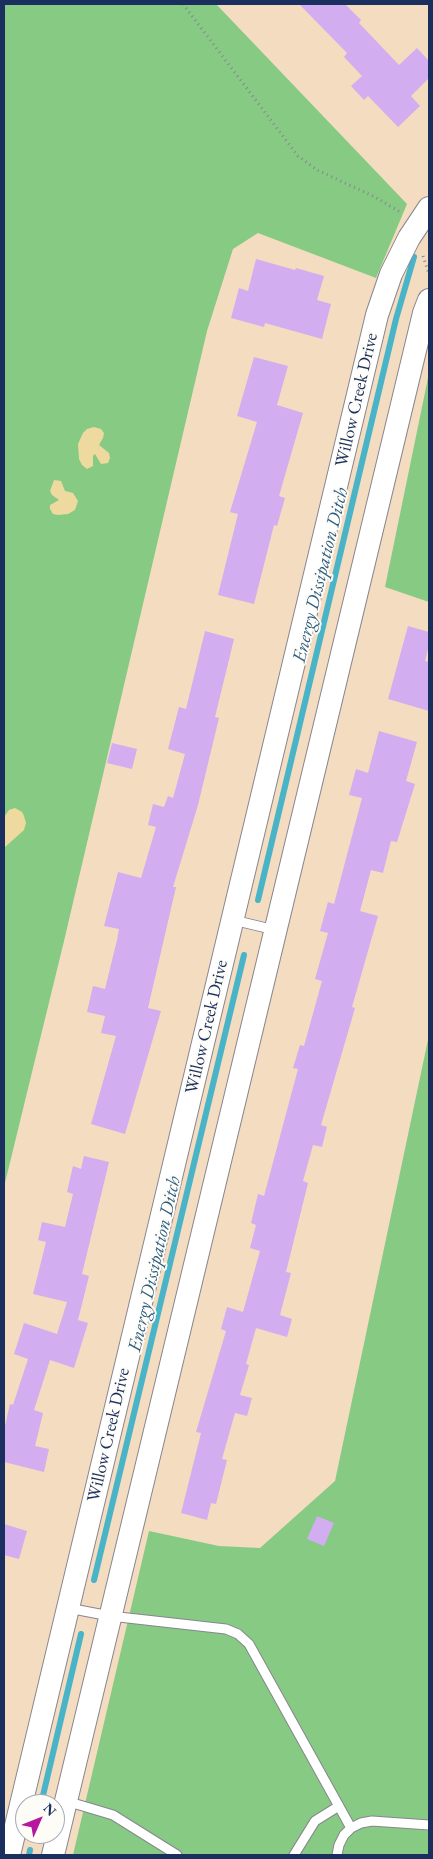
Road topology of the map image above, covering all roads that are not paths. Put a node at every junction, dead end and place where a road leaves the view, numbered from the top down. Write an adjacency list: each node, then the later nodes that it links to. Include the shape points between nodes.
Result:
1 (429, 208): 3 (street, Willow Creek Drive, via 391,274 377,315)
2 (429, 300): 4 (street)
3 (232, 920): 4 (lane); 5 (street, Willow Creek Drive)
4 (276, 930): 6 (street)
5 (68, 1608): 6 (lane); 11 (street, Willow Creek Drive)
6 (110, 1616): 7 (street); 8 (lane, via 226,1629 238,1634 249,1644)
7 (66, 1801): 12 (street); 13 (lane, via 113,1815)
8 (339, 1806): 10 (lane); 14 (lane, via 314,1821)
9 (429, 1826): 10 (lane, via 372,1821)
10 (351, 1828): 15 (lane, via 344,1835)
11 (9, 1855)
12 (53, 1855)
13 (178, 1855)
14 (294, 1855)
15 (337, 1855)

